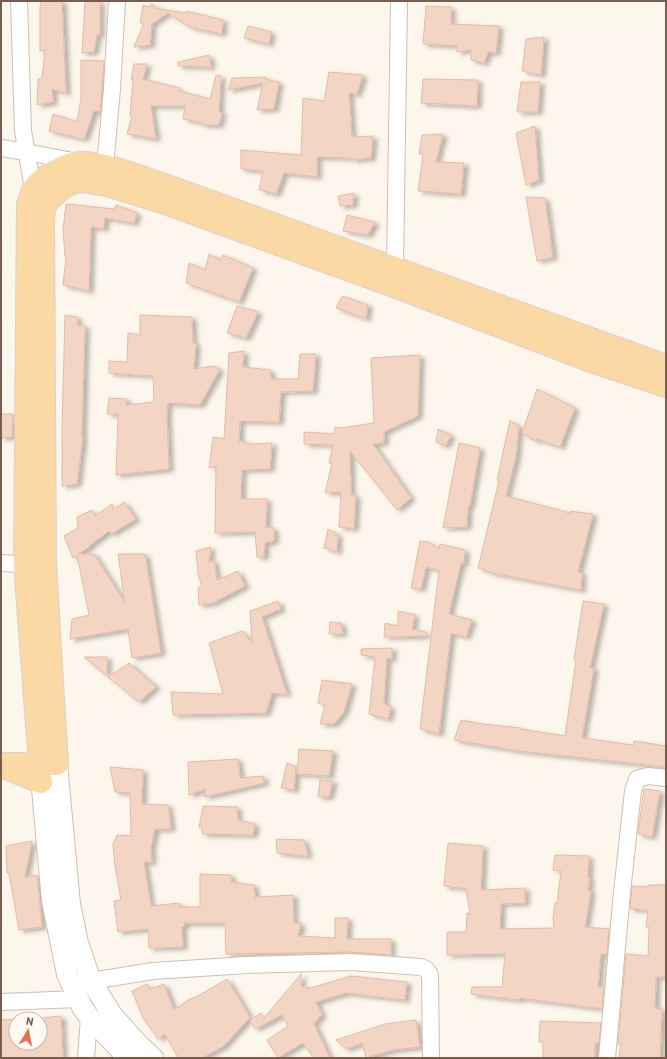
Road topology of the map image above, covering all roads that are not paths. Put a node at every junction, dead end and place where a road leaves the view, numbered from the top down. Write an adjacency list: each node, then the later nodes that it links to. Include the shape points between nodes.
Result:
1 (19, 1): 5 (street, via 21,109)
2 (117, 1): 7 (street)
3 (398, 1): 10 (street)
4 (1, 148): 5 (street)
5 (26, 152): 6 (street); 8 (street)
6 (78, 162): 7 (main road); 8 (main road, via 54,172)
7 (105, 166): 10 (main road, via 170,187)
8 (33, 189): 9 (street); 14 (main road, via 28,204)
9 (44, 209): 10 (main road, via 55,194 72,183 81,181 107,185); 14 (main road)
10 (393, 276): 11 (main road); 12 (main road, via 594,362)
11 (666, 366)
12 (666, 386)
13 (1, 563): 14 (street)
14 (35, 564): 15 (main road); 17 (main road)
15 (38, 740): 16 (main road); 17 (main road)
16 (1, 764): 17 (main road)
17 (46, 770): 19 (street, via 78,943); 20 (street, via 52,901 67,974)
18 (666, 778): 27 (street, via 637,778 633,791)
19 (91, 981): 25 (street, via 112,1015); 26 (street, via 153,971 247,965 351,962 421,967 430,975)
20 (79, 999): 21 (street); 22 (street)
21 (1, 1002)
22 (89, 1017): 23 (street); 24 (street)
23 (86, 1058)
24 (128, 1058)
25 (153, 1058)
26 (431, 1058)
27 (607, 1058)

